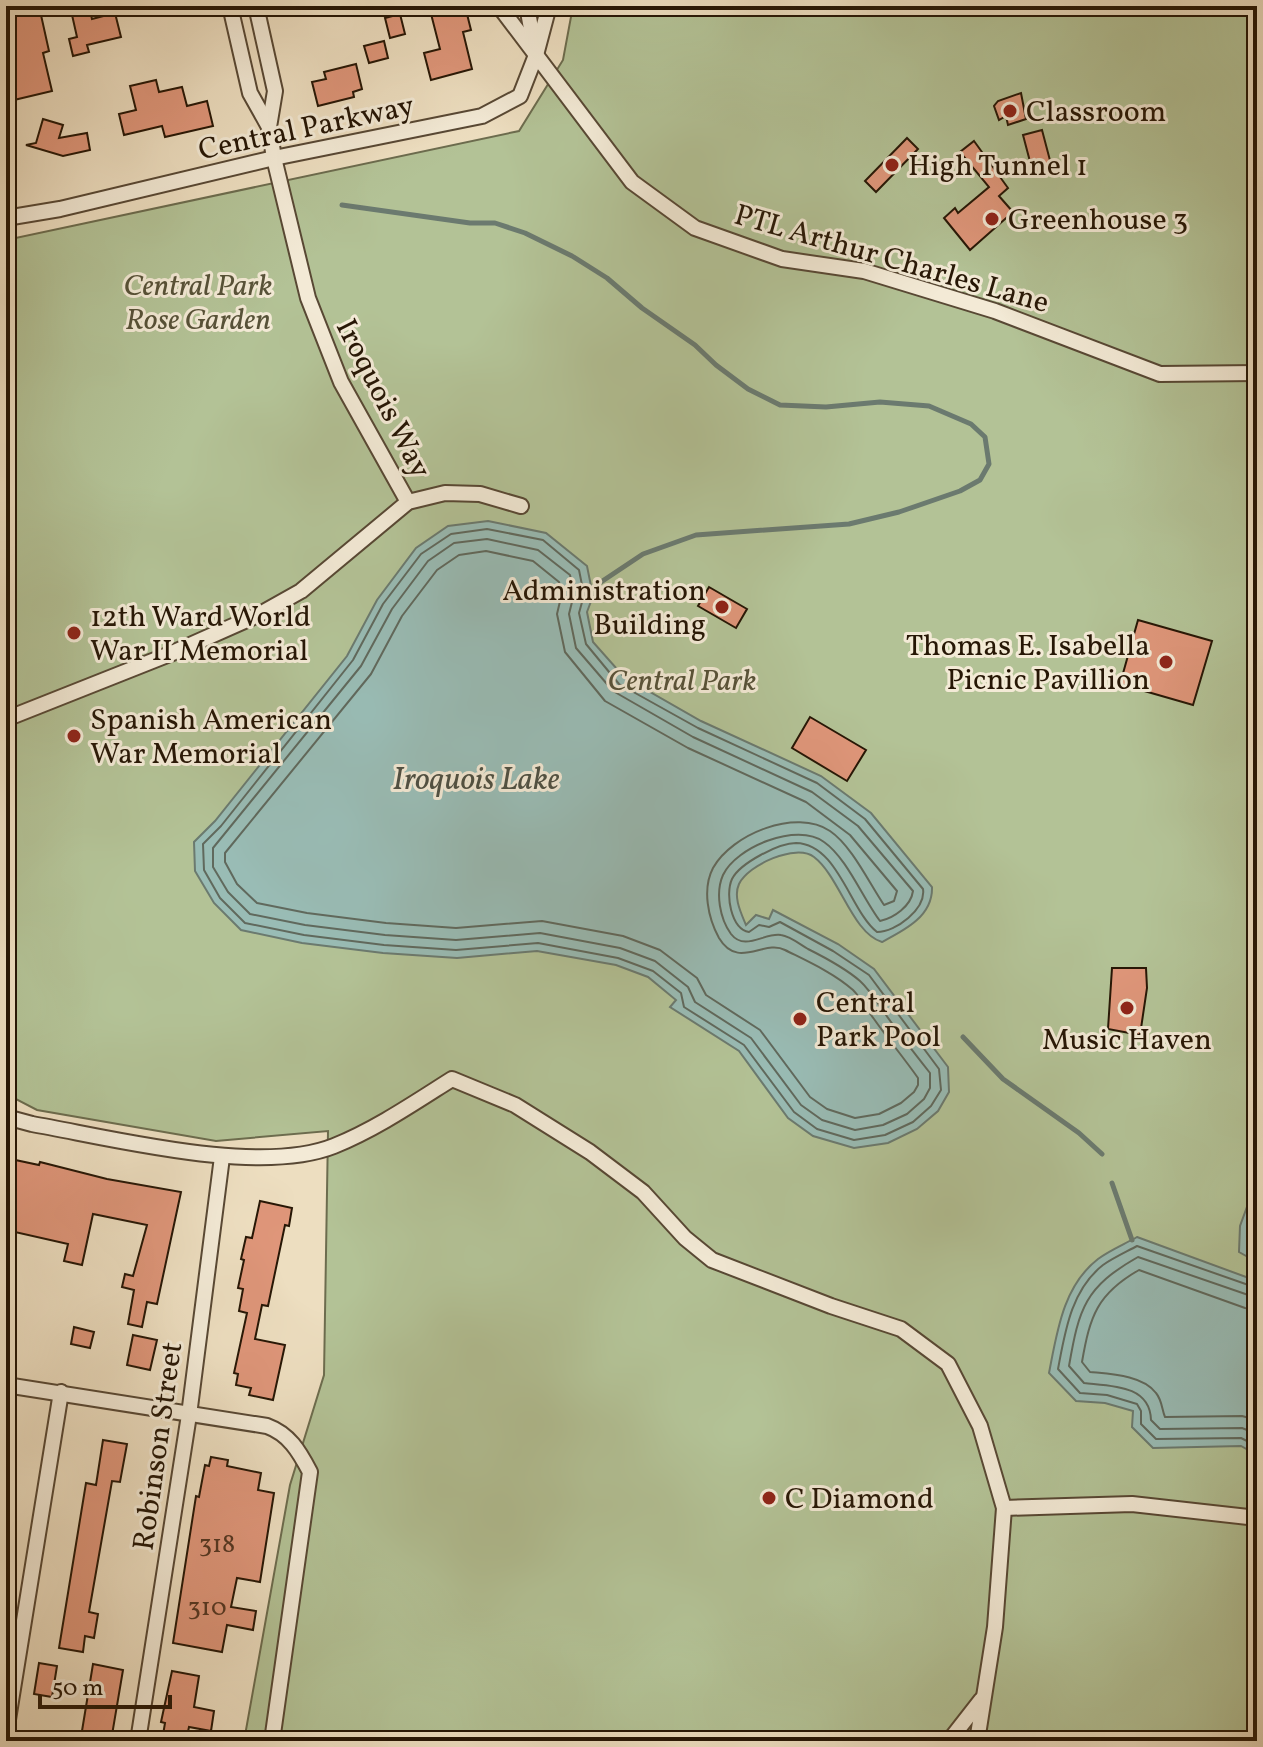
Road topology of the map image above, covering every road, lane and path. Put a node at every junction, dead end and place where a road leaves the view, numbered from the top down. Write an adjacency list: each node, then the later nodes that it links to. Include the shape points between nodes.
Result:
1 (230, 6): 7 (street, via 250,93)
2 (256, 6): 7 (street, via 275,91)
3 (499, 6): 6 (street, PTL Arthur Charles Lane)
4 (527, 6): 6 (street)
5 (549, 6): 6 (street, Central Parkway)
6 (536, 55): 8 (street, Central Parkway, via 520,96 482,116); 10 (street, PTL Arthur Charles Lane, via 632,182 695,228 782,259 864,271 995,311 1160,374)
7 (269, 127): 8 (street, Iroquois Way)
8 (274, 158): 9 (street, Central Parkway); 11 (street, Iroquois Way, via 318,328 341,382)
9 (6, 218)
10 (1257, 373)
11 (408, 502): 12 (street, Iroquois Way, via 445,493 480,494); 13 (street, via 301,591 260,614)
12 (521, 506)
13 (6, 719)
14 (6, 1117): 15 (street)
15 (222, 1157): 18 (street, Robinson Street); 19 (street, via 291,1155 332,1147 452,1079 515,1105 643,1192 712,1260 901,1329 948,1364 980,1426)
16 (6, 1385): 17 (street)
17 (61, 1392): 18 (street); 22 (street)
18 (189, 1415): 23 (street, Robinson Street); 24 (street, via 283,1432 310,1472)
19 (1004, 1508): 20 (street, via 1132,1504); 21 (street)
20 (1257, 1518)
21 (984, 1696): 25 (street); 26 (street)
22 (6, 1732)
23 (138, 1741)
24 (272, 1741)
25 (949, 1741)
26 (977, 1741)

